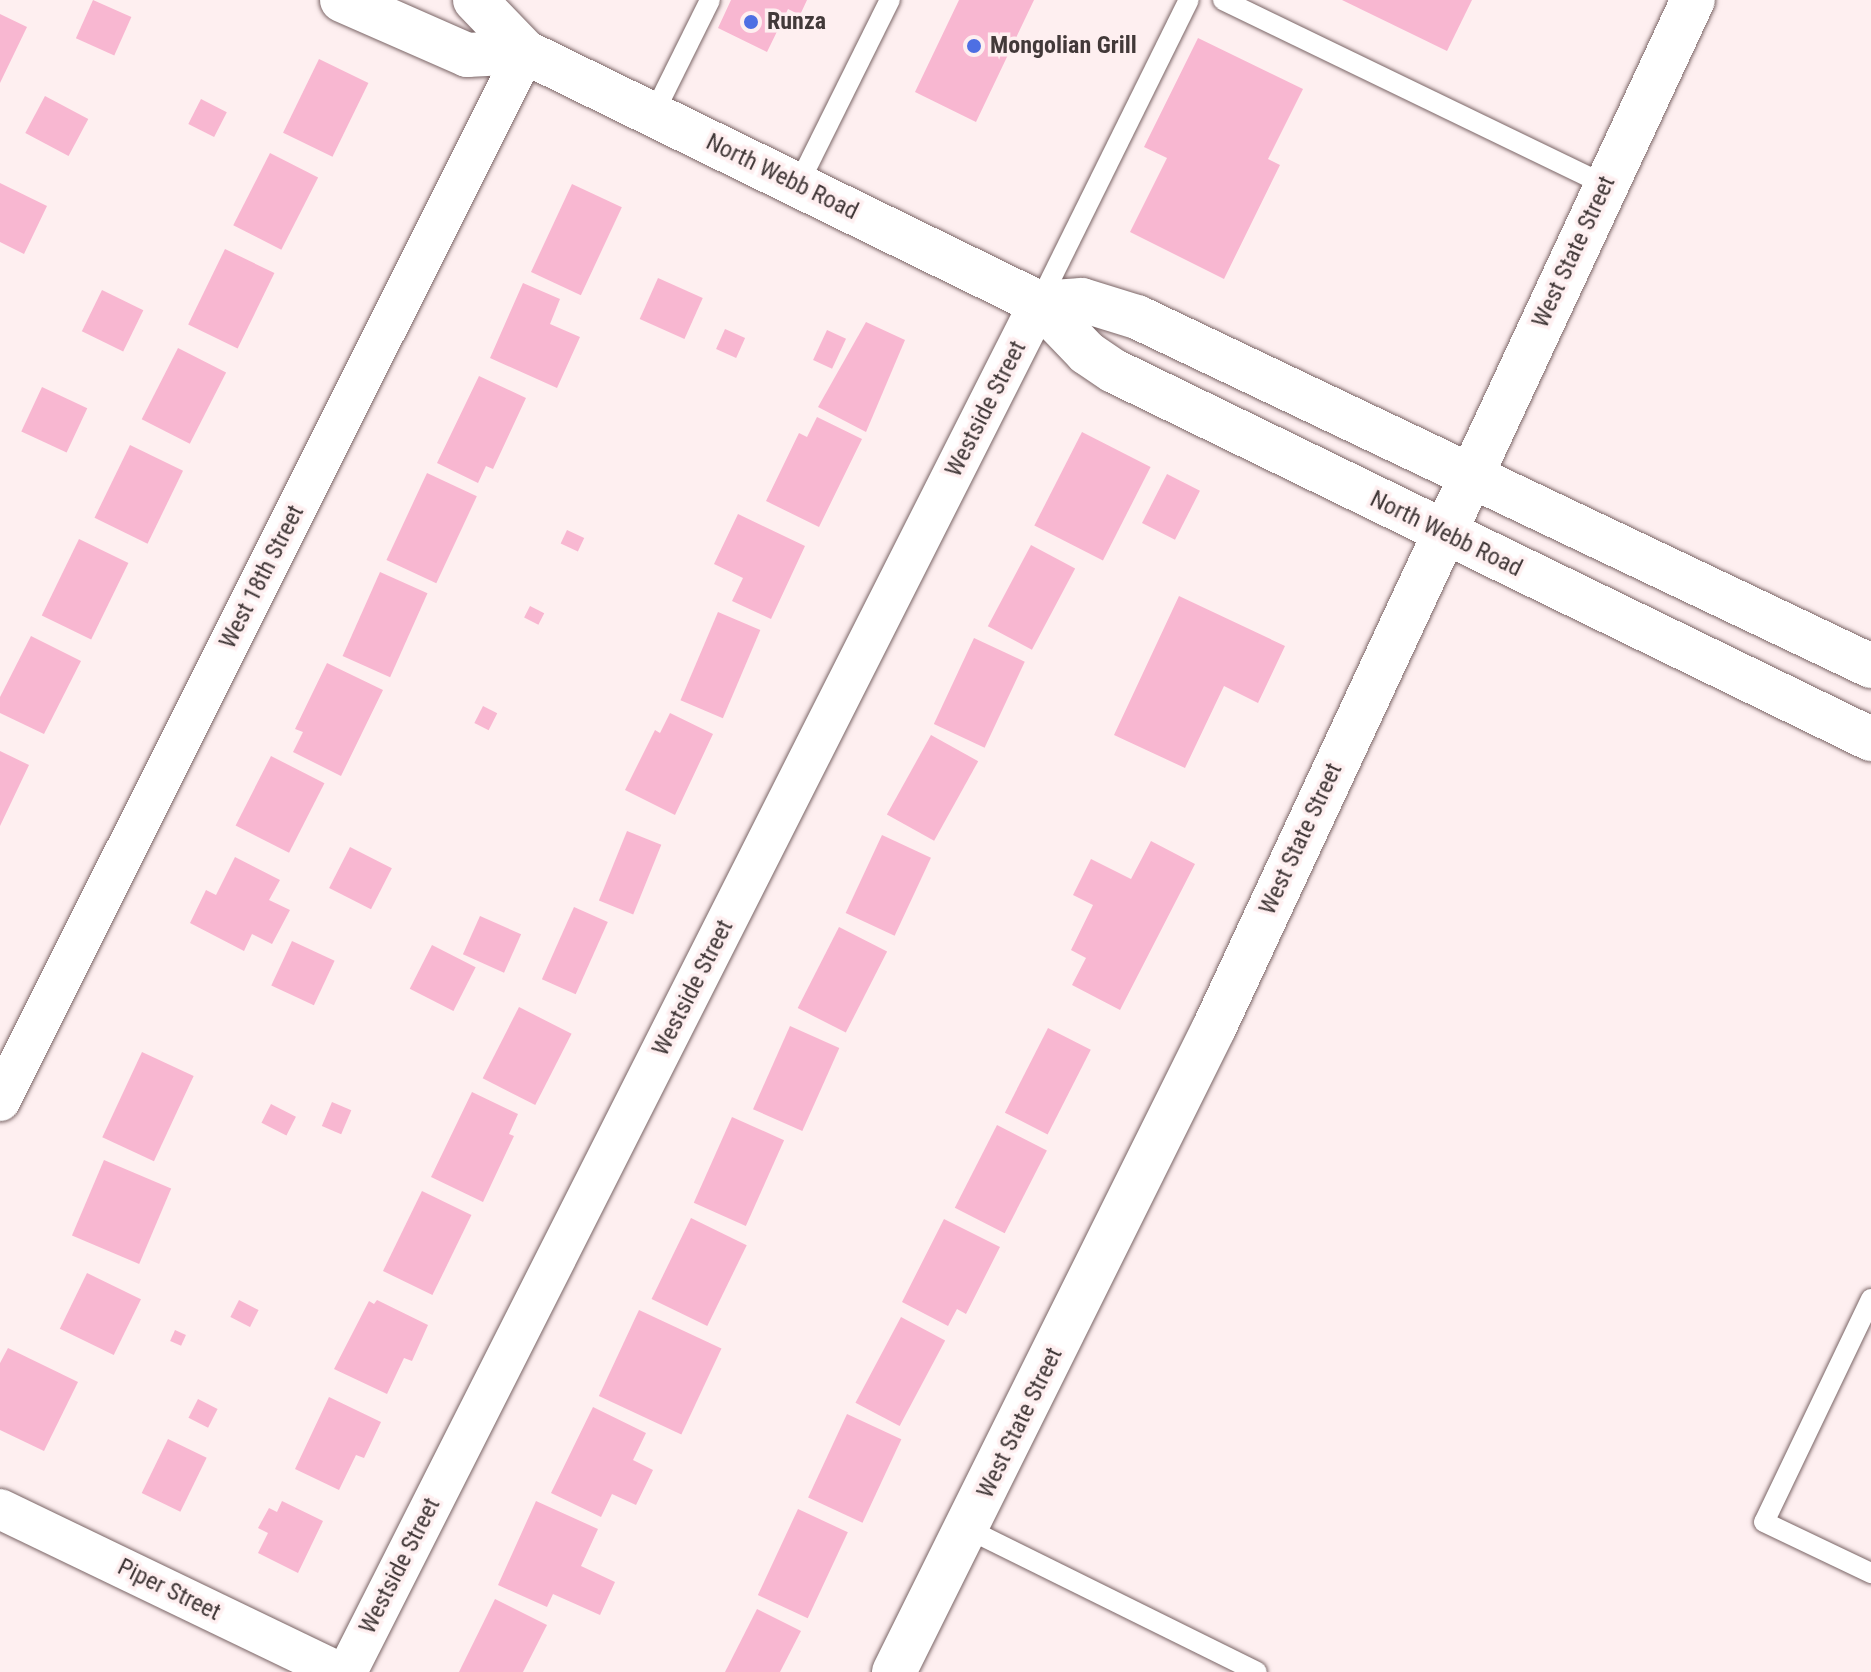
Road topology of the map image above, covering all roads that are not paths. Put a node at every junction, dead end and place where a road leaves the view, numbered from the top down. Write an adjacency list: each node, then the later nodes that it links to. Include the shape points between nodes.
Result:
1 (342, 0): 8 (main road, North Webb Road, via 467,55)
2 (475, 0): 8 (main road, North Webb Road)
3 (710, 0): 9 (lane)
4 (890, 0): 10 (lane)
5 (1189, 0): 12 (lane)
6 (1223, 0): 11 (lane)
7 (1693, 0): 11 (main road, West State Street)
8 (525, 52): 9 (main road, North Webb Road); 17 (street, West 18th Street)
9 (653, 115): 10 (main road, North Webb Road)
10 (798, 185): 12 (main road, North Webb Road)
11 (1605, 185): 13 (main road, West State Street)
12 (1039, 303): 13 (main road, via 1082,300 1108,305); 14 (main road, North Webb Road, via 1087,353 1114,371); 23 (street, Westside Street)
13 (1470, 473): 14 (main road, West State Street); 15 (main road)
14 (1442, 532): 16 (main road, North Webb Road); 20 (main road, West State Street, via 1214,1028)
15 (1871, 666)
16 (1871, 739)
17 (0, 1101)
18 (1871, 1299): 21 (lane, via 1764,1522)
19 (0, 1509): 22 (street, Piper Street)
20 (968, 1529): 24 (main road, West State Street); 25 (lane)
21 (1871, 1573)
22 (339, 1672)
23 (347, 1672)
24 (894, 1672)
25 (1257, 1672)

